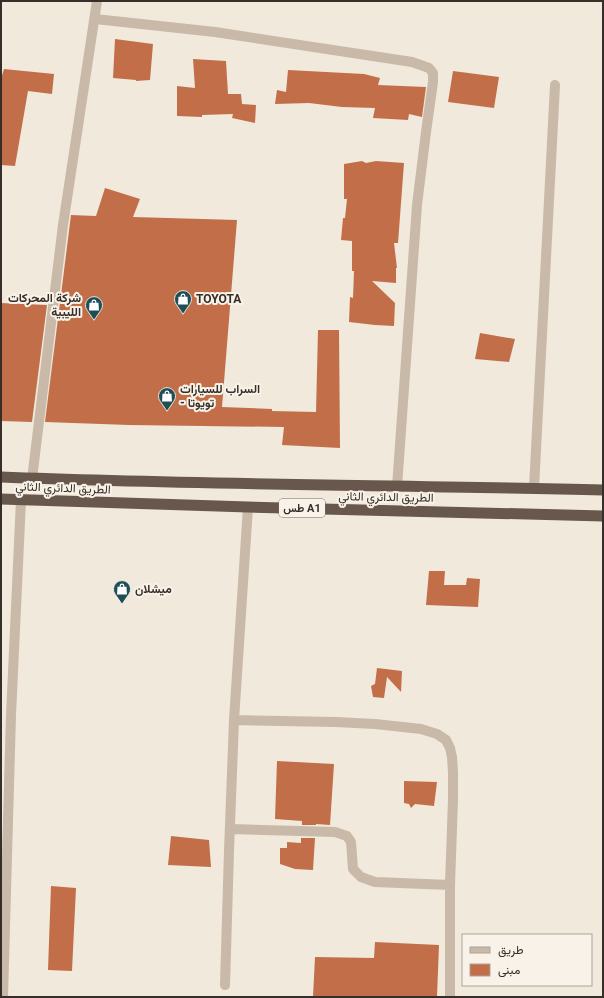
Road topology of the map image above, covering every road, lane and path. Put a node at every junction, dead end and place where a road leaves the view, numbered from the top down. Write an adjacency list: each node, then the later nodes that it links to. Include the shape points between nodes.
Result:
1 (97, 1): 2 (street)
2 (95, 19): 5 (street, via 63,225); 6 (street, via 215,32 412,62 428,68 433,73 434,82 417,205)
3 (555, 85): 7 (street)
4 (1, 477): 5 (highway, الطريق الدائري الثاني / طس A1)
5 (32, 479): 6 (highway, الطريق الدائري الثاني / طس A1)
6 (397, 487): 7 (highway, الطريق الدائري الثاني / طس A1)
7 (534, 488): 8 (highway, الطريق الدائري الثاني / طس A1)
8 (603, 490)
9 (1, 499): 10 (highway, الطريق الدائري الثاني / طس A1)
10 (20, 500): 11 (highway, الطريق الدائري الثاني / طس A1); 17 (street)
11 (248, 507): 12 (highway, الطريق الدائري الثاني / طس A1); 13 (street)
12 (603, 516)
13 (234, 720): 14 (street); 15 (street, via 375,724 421,729 446,740 452,757)
14 (230, 829): 15 (street, via 335,832 347,836 351,842 353,869 361,877 375,882); 16 (street)
15 (450, 885): 18 (street)
16 (225, 985)
17 (3, 997)
18 (450, 997)

